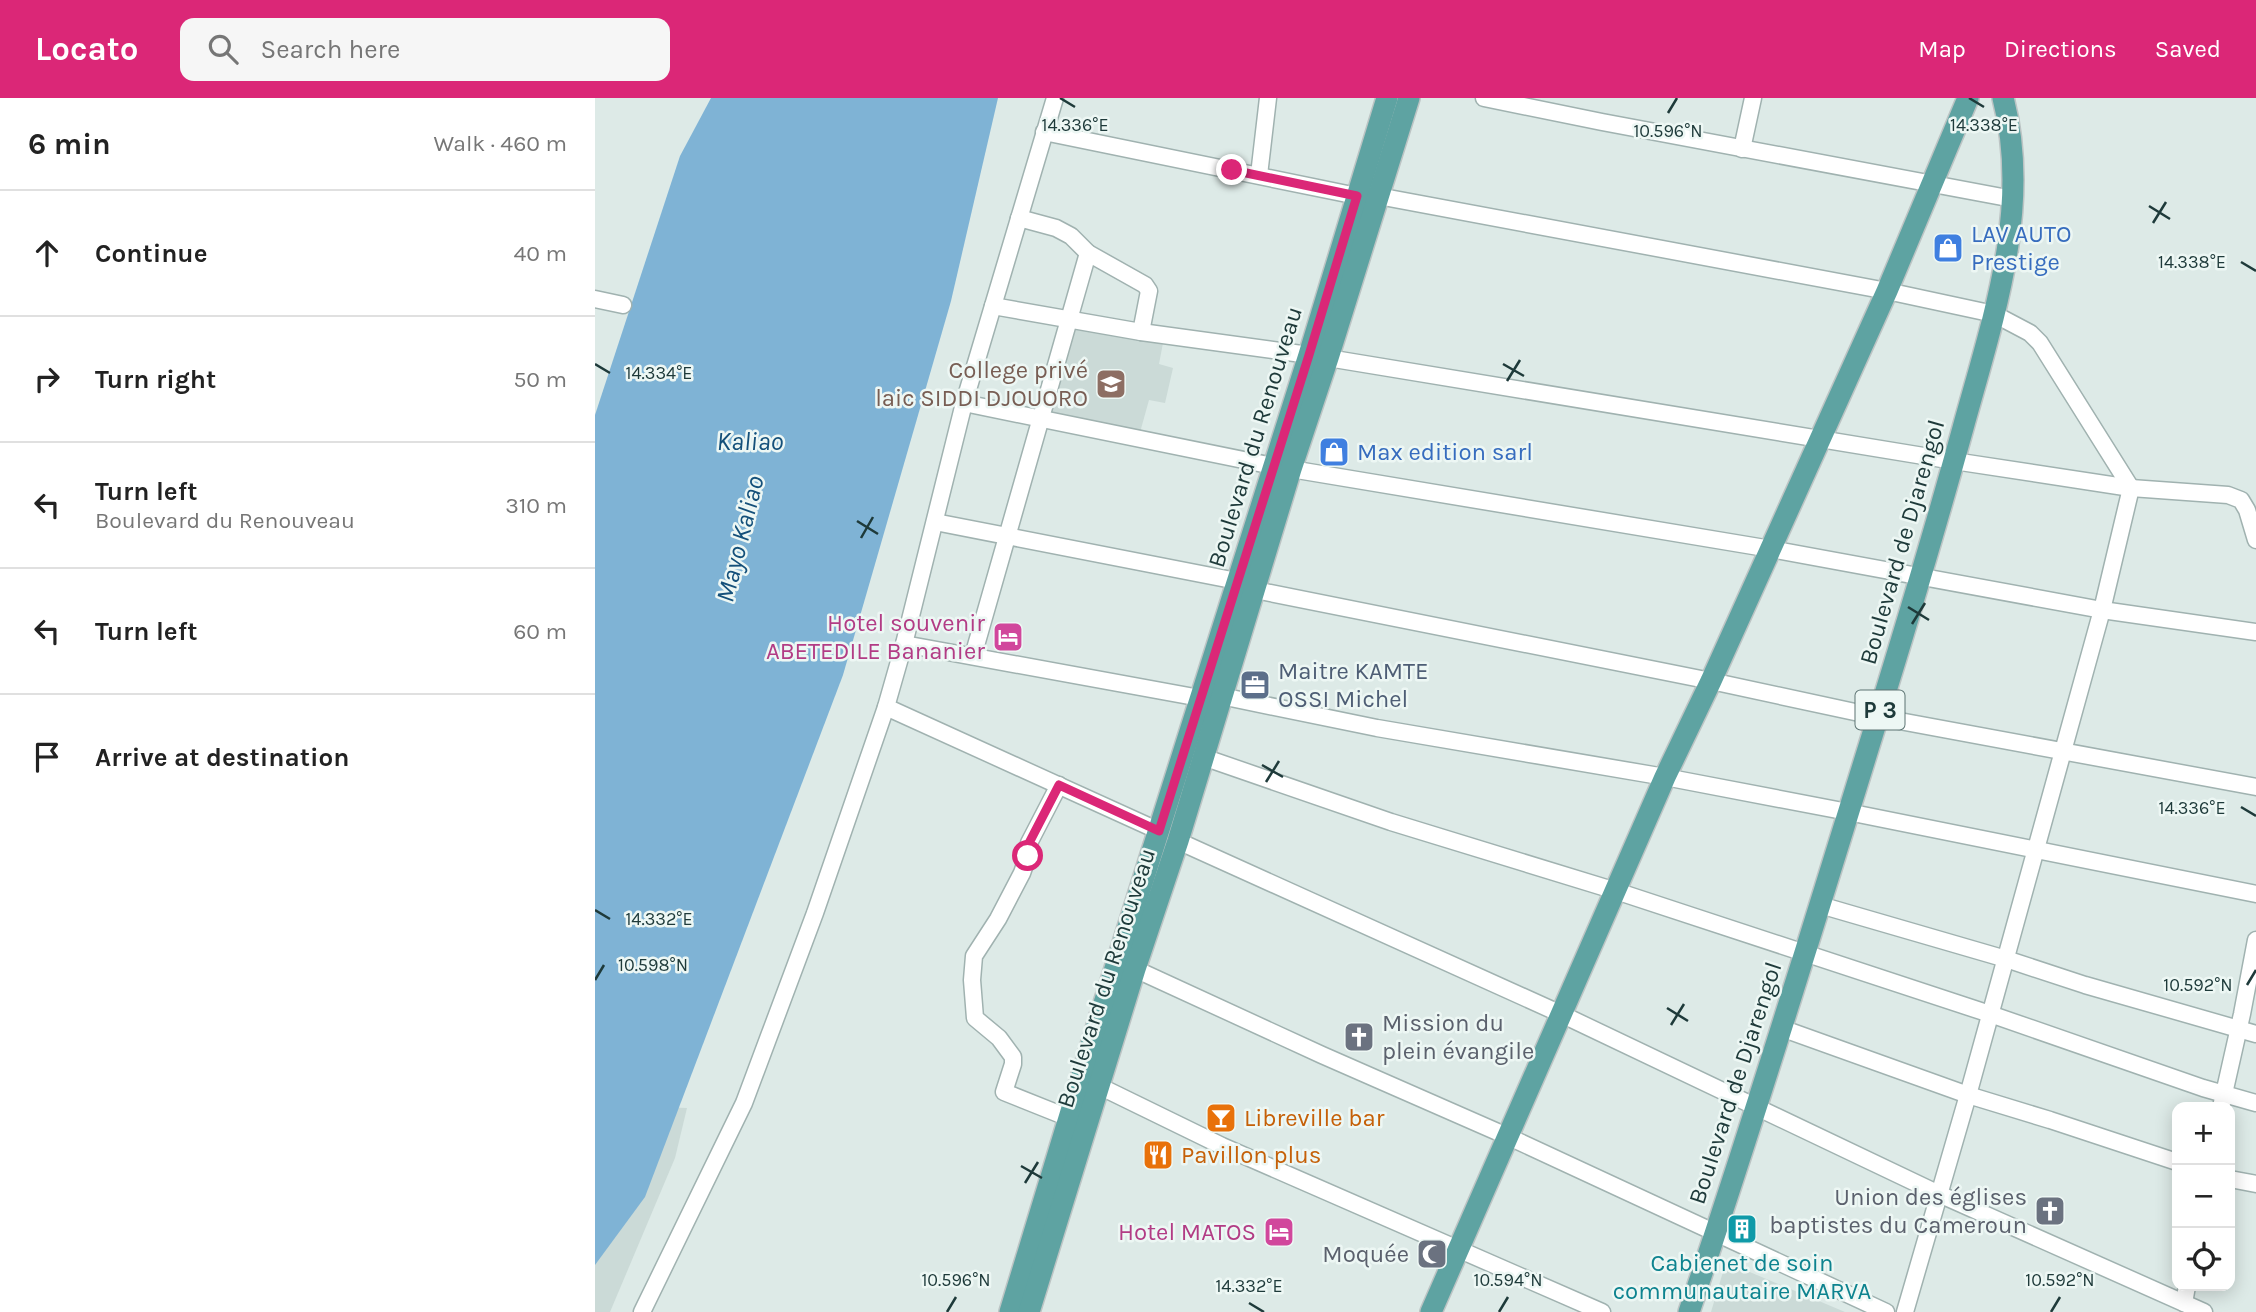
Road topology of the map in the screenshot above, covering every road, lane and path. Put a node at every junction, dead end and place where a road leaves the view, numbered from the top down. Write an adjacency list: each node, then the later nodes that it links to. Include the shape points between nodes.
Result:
1 (1055, 98): 9 (street)
2 (1268, 98): 11 (street)
3 (1387, 98): 13 (main road, Boulevard du Renouveau)
4 (1409, 98): 13 (main road, Boulevard du Renouveau)
5 (1484, 98): 10 (street)
6 (1753, 98): 10 (street)
7 (1968, 98): 12 (main road)
8 (2003, 98): 14 (main road, Boulevard de Djarengol / P 3)
9 (1045, 132): 11 (street); 15 (street)
10 (1742, 149): 12 (street)
11 (1259, 175): 13 (street)
12 (1931, 185): 14 (street); 17 (main road)
13 (1367, 196): 17 (street); 24 (main road, Boulevard du Renouveau)
14 (2013, 200): 21 (main road, Boulevard de Djarengol / P 3)
15 (1019, 218): 16 (street, via 1056,228); 20 (street)
16 (1088, 253): 22 (street); 23 (street, via 1148,288)
17 (1887, 290): 21 (street); 27 (main road)
18 (595, 299): 19 (street)
19 (623, 305)
20 (993, 306): 22 (street); 25 (street)
21 (1994, 314): 28 (main road, Boulevard de Djarengol / P 3); 30 (street, via 2040,343)
22 (1069, 318): 23 (street); 26 (street)
23 (1141, 332): 24 (street)
24 (1319, 356): 27 (street); 29 (main road, Boulevard du Renouveau)
25 (964, 403): 26 (street); 31 (street)
26 (1039, 418): 29 (street); 32 (street)
27 (1821, 439): 28 (street); 34 (main road)
28 (1954, 461): 30 (street); 35 (main road, Boulevard de Djarengol / P 3)
29 (1282, 468): 34 (street); 36 (main road, Boulevard du Renouveau)
30 (2131, 488): 33 (street, via 2228,495 2241,500); 37 (street)
31 (935, 522): 32 (street); 39 (street)
32 (1006, 535): 36 (street); 40 (street)
33 (2256, 540)
34 (1771, 550): 35 (street); 41 (main road)
35 (1921, 576): 37 (street); 44 (main road, Boulevard de Djarengol / P 3)
36 (1246, 586): 41 (street); 42 (main road, Boulevard du Renouveau)
37 (2102, 610): 38 (street); 45 (street)
38 (2256, 632)
39 (904, 644): 40 (street); 43 (street)
40 (973, 656): 42 (street)
41 (1711, 681): 44 (street); 47 (main road)
42 (1211, 697): 46 (main road, Boulevard du Renouveau); 47 (street); 51 (main road, Boulevard du Renouveau)
43 (885, 707): 48 (street); 80 (street, via 744,1103)
44 (1878, 717): 45 (street); 50 (main road, Boulevard de Djarengol / P 3)
45 (2063, 751): 49 (street); 52 (street)
46 (1203, 757): 51 (main road, Boulevard du Renouveau); 53 (street, via 1391,822)
47 (1665, 777): 50 (street); 53 (main road)
48 (1059, 785): 51 (street); 70 (street, via 1029,843 1022,873 974,956 972,980 975,1018 1013,1057 1005,1092)
49 (2256, 787)
50 (1848, 812): 52 (street); 55 (main road, Boulevard de Djarengol / P 3)
51 (1168, 836): 59 (main road, Boulevard du Renouveau); 60 (street); 70 (main road, Boulevard du Renouveau)
52 (2035, 851): 54 (street); 58 (street)
53 (1616, 891): 57 (street); 60 (main road)
54 (2256, 894)
55 (1819, 905): 57 (main road, Boulevard de Djarengol / P 3); 58 (street)
56 (2256, 940): 63 (street)
57 (1804, 953): 61 (street); 62 (main road, Boulevard de Djarengol / P 3)
58 (2005, 959): 61 (street); 63 (street)
59 (1135, 969): 65 (main road, Boulevard du Renouveau); 71 (street)
60 (1560, 1014): 69 (street); 71 (main road)
61 (1990, 1014): 66 (street); 67 (street)
62 (1781, 1028): 66 (street); 69 (main road, Boulevard de Djarengol / P 3)
63 (2239, 1030): 64 (street); 67 (street)
64 (2256, 1034)
65 (1099, 1086): 77 (street, via 1222,1146); 82 (main road, Boulevard du Renouveau)
66 (1968, 1096): 72 (street); 75 (street)
67 (2223, 1100): 68 (street)
68 (2256, 1103)
69 (1757, 1107): 75 (street); 76 (main road, Boulevard de Djarengol / P 3)
70 (1069, 1118): 81 (main road, Boulevard du Renouveau)
71 (1509, 1137): 76 (street); 77 (main road)
72 (2172, 1160)
73 (2235, 1180): 74 (street)
74 (2256, 1184)
75 (1939, 1194): 79 (street); 87 (street)
76 (1715, 1234): 85 (main road, Boulevard de Djarengol / P 3); 86 (street)
77 (1459, 1250): 83 (main road); 84 (street)
78 (2186, 1291): 79 (street)
79 (2184, 1303): 88 (street)
80 (642, 1312)
81 (1010, 1312)
82 (1029, 1312)
83 (1431, 1312)
84 (1602, 1312)
85 (1689, 1312)
86 (1886, 1312)
87 (1905, 1312)
88 (2204, 1312)

